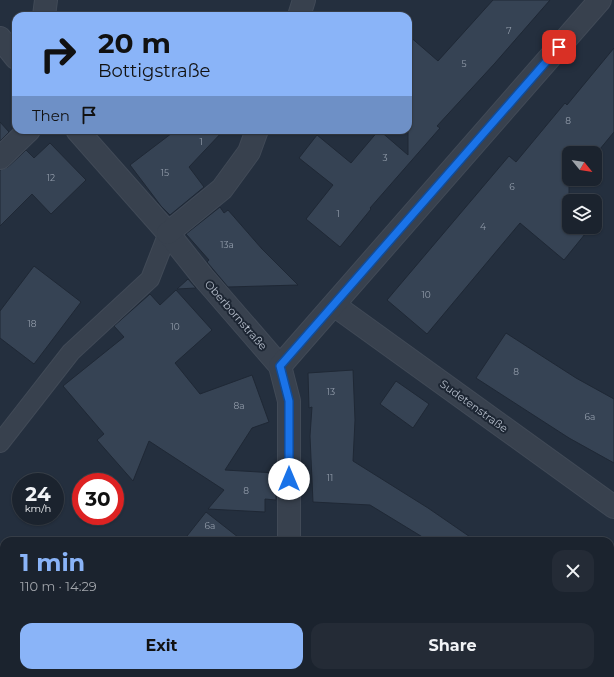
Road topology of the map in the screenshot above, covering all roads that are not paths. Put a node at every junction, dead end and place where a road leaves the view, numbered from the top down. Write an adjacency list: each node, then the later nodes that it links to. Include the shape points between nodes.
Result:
1 (46, 0): 4 (street)
2 (304, 0): 5 (street)
3 (600, 0): 13 (street)
4 (44, 12)
5 (300, 12)
6 (0, 38): 7 (street)
7 (12, 53)
8 (24, 134): 11 (street)
9 (81, 134): 12 (street, Oberbornstraße)
10 (256, 134): 12 (street, via 249,152 222,189)
11 (0, 158)
12 (168, 232): 14 (street, Oberbornstraße, via 203,277); 15 (lane, via 150,279 71,352)
13 (334, 305): 14 (street); 16 (street, Sudetenstraße)
14 (280, 366): 17 (street, Oberbornstraße, via 289,401)
15 (0, 443)
16 (614, 506)
17 (288, 537)

